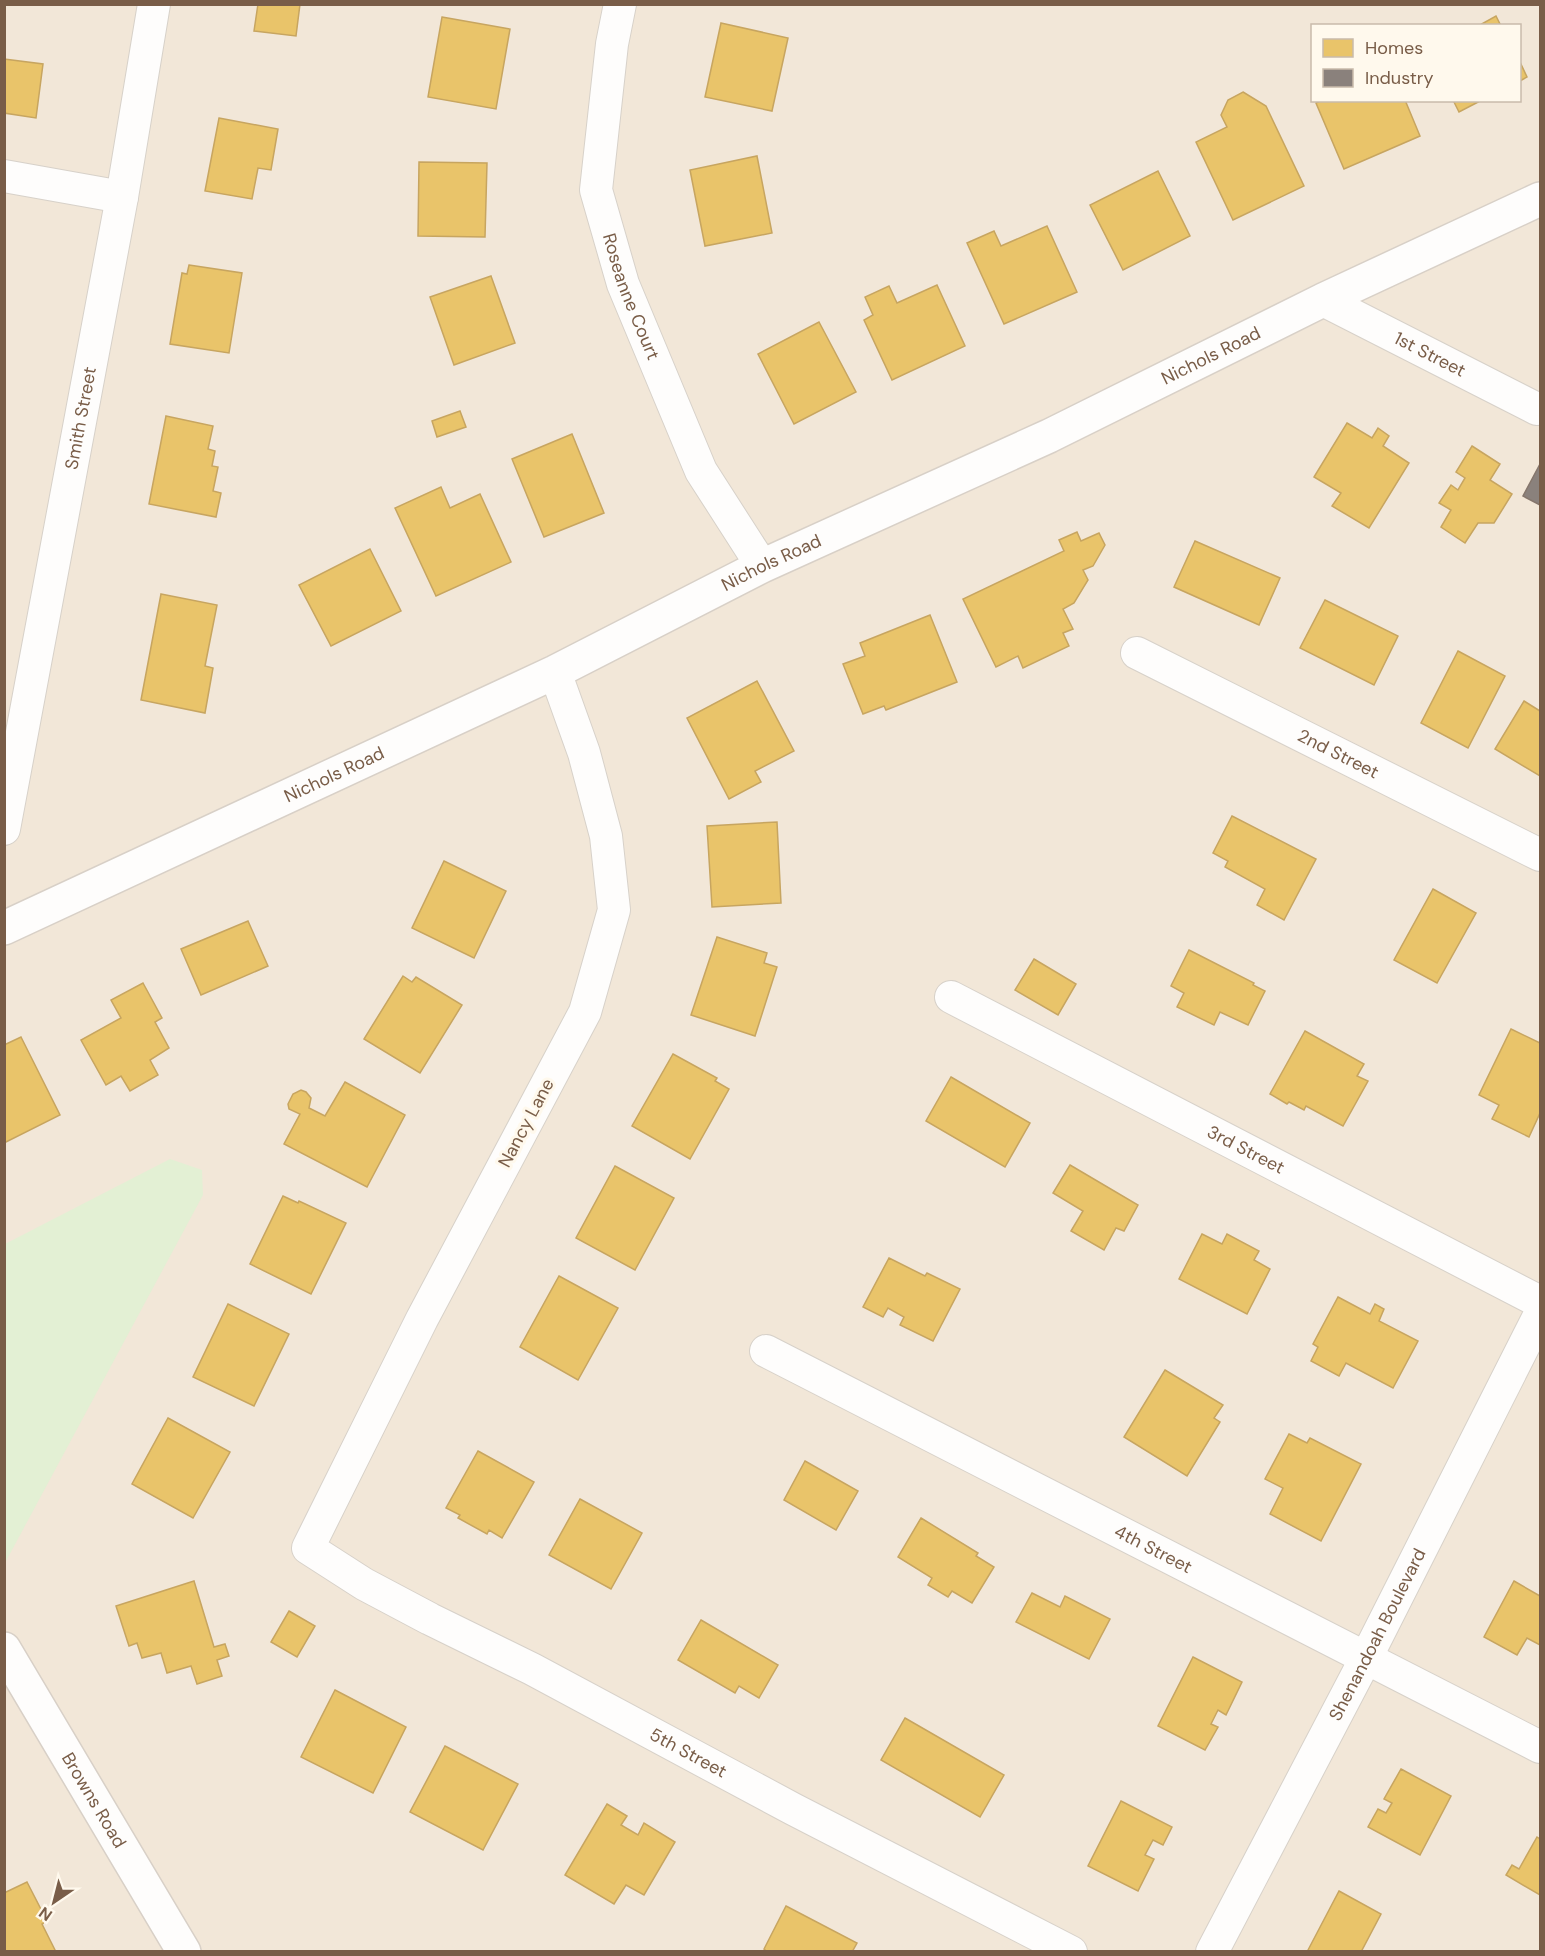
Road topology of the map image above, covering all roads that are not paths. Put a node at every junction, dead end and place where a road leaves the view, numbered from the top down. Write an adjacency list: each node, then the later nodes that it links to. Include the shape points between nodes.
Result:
1 (154, 4): 4 (street, Smith Street)
2 (620, 4): 8 (street, Roseanne Court, via 596,189 623,284 701,471)
3 (4, 176): 4 (street)
4 (122, 197): 11 (street, Smith Street)
5 (1540, 199): 6 (street, Nichols Road)
6 (1323, 300): 7 (street, 1st Street); 8 (street, Nichols Road, via 1049,436)
7 (1537, 409)
8 (762, 566): 10 (street, Nichols Road)
9 (1137, 653): 12 (street, 2nd Street)
10 (555, 672): 13 (street, Nichols Road); 18 (street, Nancy Lane, via 584,753 606,837 614,910 585,1012 422,1320)
11 (4, 830)
12 (1540, 855)
13 (4, 928)
14 (951, 997): 15 (street, 3rd Street)
15 (1540, 1302)
16 (1540, 1314): 20 (street, Shenandoah Boulevard)
17 (766, 1351): 20 (street, 4th Street)
18 (308, 1548): 23 (street, 5th Street, via 430,1619)
19 (4, 1649): 22 (street, Browns Road)
20 (1366, 1658): 21 (street, 4th Street); 24 (street, Shenandoah Boulevard)
21 (1540, 1747)
22 (184, 1952)
23 (1071, 1952)
24 (1212, 1952)

